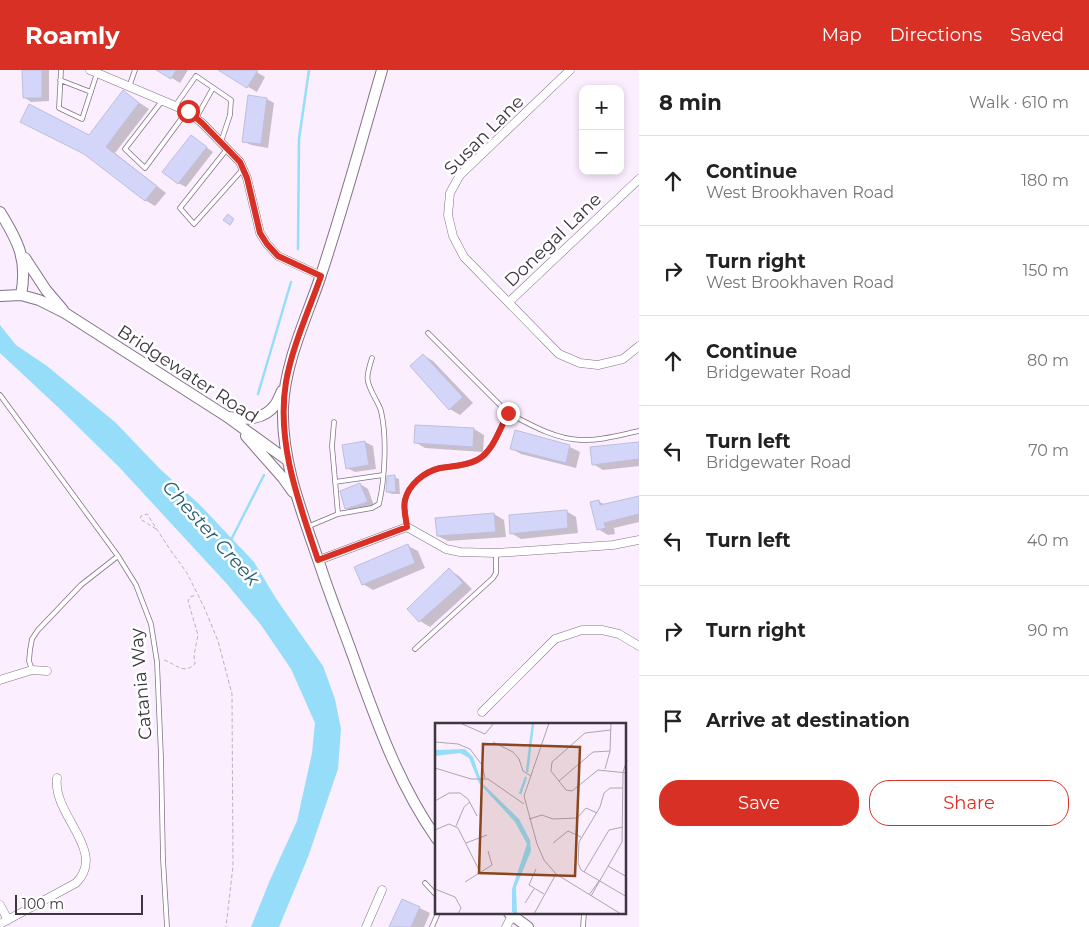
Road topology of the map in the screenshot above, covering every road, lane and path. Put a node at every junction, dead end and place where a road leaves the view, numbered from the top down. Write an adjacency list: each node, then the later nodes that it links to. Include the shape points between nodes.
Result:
1 (61, 70): 7 (lane)
2 (135, 70): 8 (lane)
3 (382, 70): 21 (street)
4 (570, 70): 24 (street, Susan Lane, via 460,175 450,193 448,215 453,236 464,257)
5 (93, 72): 6 (street); 10 (lane)
6 (108, 73): 8 (street)
7 (60, 80): 10 (lane); 10 (lane, via 58,108 82,119)
8 (129, 87): 11 (street)
9 (213, 88): 12 (lane, via 196,76); 14 (lane); 15 (lane, via 231,100 230,115)
10 (91, 92)
11 (162, 100): 12 (street); 13 (lane, via 125,150 145,168)
12 (175, 106): 13 (street)
13 (188, 111): 14 (street)
14 (196, 118): 15 (street)
15 (221, 142): 16 (street)
16 (227, 149): 17 (street); 17 (lane, via 180,208 194,224)
17 (243, 169): 21 (street, via 260,233 267,244 278,256)
18 (639, 179): 24 (street, Donegal Lane)
19 (0, 212): 20 (street)
20 (20, 250): 23 (street, via 24,274); 25 (street)
21 (321, 276): 29 (street)
22 (0, 296): 23 (street, Bridgewater Road)
23 (21, 296): 25 (street, Bridgewater Road, via 39,300)
24 (509, 302): 27 (street, Susan Lane, via 559,354 580,363 598,365 623,360)
25 (65, 313): 32 (street, Bridgewater Road)
26 (428, 333): 31 (lane)
27 (639, 346)
28 (372, 358): 36 (lane, via 366,382 381,410)
29 (286, 380): 32 (street, via 275,406 267,412 253,419); 35 (street, via 283,406)
30 (0, 395): 45 (lane, Catania Way)
31 (508, 413): 34 (lane, via 543,432 580,440); 41 (lane, via 486,454 465,465 438,469 419,478 405,501)
32 (226, 416): 35 (street, Bridgewater Road); 38 (street, via 263,454)
33 (334, 422): 37 (lane)
34 (639, 431)
35 (288, 460): 38 (street)
36 (383, 475): 37 (lane); 39 (lane, via 379,504)
37 (335, 482): 39 (lane)
38 (298, 500): 40 (street)
39 (338, 514): 40 (lane)
40 (307, 526): 46 (street)
41 (407, 527): 44 (street, via 446,549); 46 (street)
42 (156, 529): 42 (path, via 147,514 141,516 144,523); 47 (path, via 187,573)
43 (639, 540): 44 (street, via 613,546)
44 (496, 553): 49 (lane, via 493,578)
45 (118, 556): 50 (lane, Catania Way, via 136,584 146,609); 51 (lane, via 82,585 38,630 30,650)
46 (318, 560): 56 (street, via 377,725 406,788)
47 (197, 594): 50 (path, via 188,601 198,635 195,664 180,669); 67 (path, via 218,641 232,694 233,866)
48 (639, 646): 54 (street, via 620,634 602,630 582,630 555,639)
49 (415, 649)
50 (156, 658): 66 (lane, Catania Way)
51 (32, 670): 52 (street); 53 (street)
52 (47, 671)
53 (0, 680)
54 (482, 712)
55 (57, 778): 64 (street, via 59,800 86,854 84,875 76,883)
56 (435, 837)
57 (425, 884): 59 (lane)
58 (382, 890): 68 (street)
59 (435, 895)
60 (0, 905): 64 (street)
61 (438, 914): 69 (lane)
62 (584, 914): 72 (lane)
63 (510, 915): 70 (street); 71 (street)
64 (8, 920): 65 (street)
65 (0, 924)
66 (167, 927)
67 (226, 927)
68 (366, 927)
69 (432, 927)
70 (506, 927)
71 (528, 927)
72 (583, 927)

